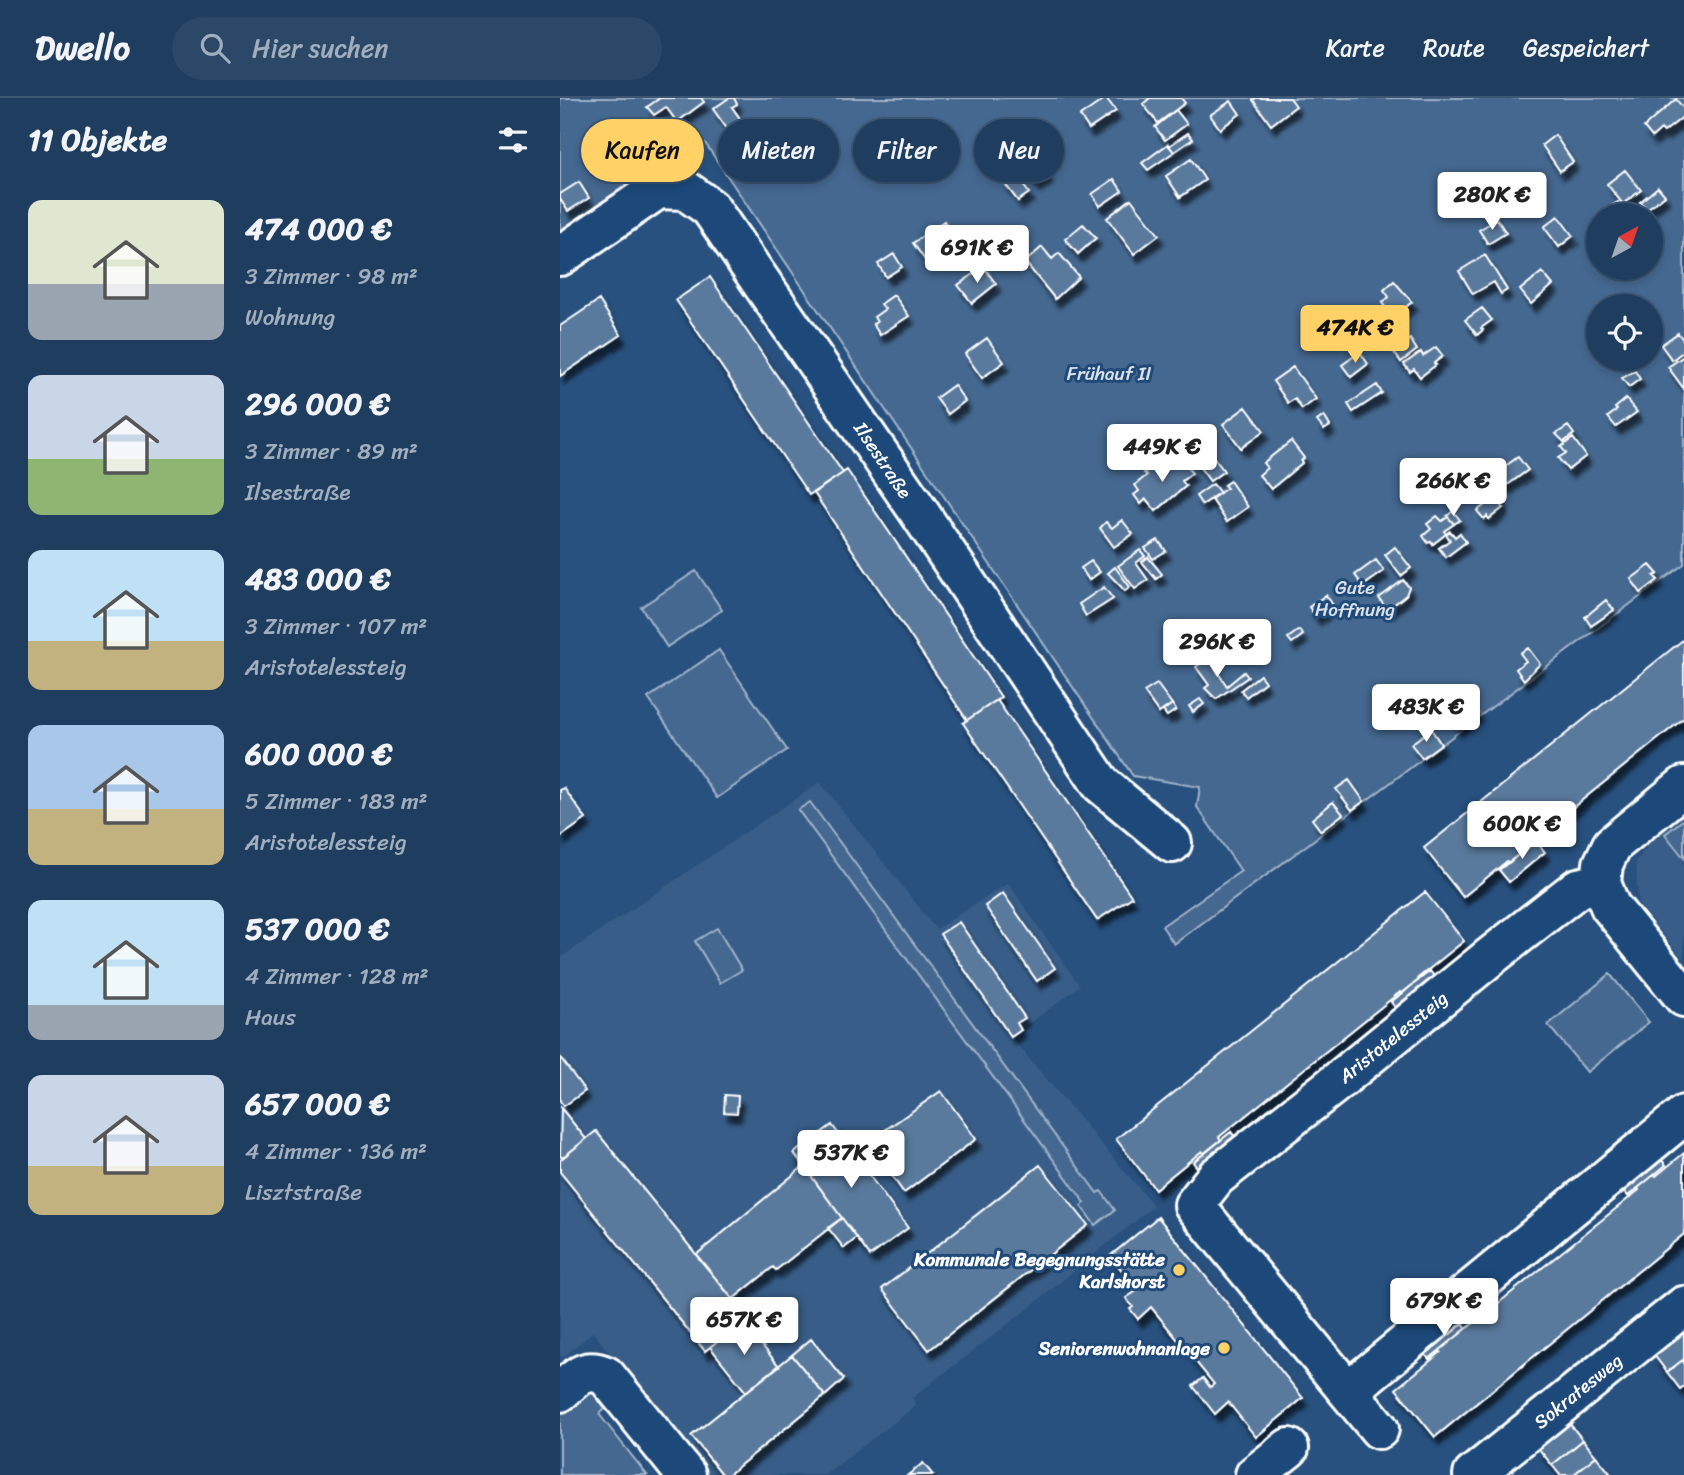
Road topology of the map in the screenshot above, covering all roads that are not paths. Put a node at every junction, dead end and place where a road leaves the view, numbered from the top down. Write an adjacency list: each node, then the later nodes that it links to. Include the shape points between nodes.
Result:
1 (560, 256): 3 (street, Ilsestraße, via 658,189 685,190 710,208 1101,784)
2 (1684, 786): 4 (street, via 1612,845)
3 (1172, 844)
4 (1601, 883): 5 (street, via 1610,906); 8 (street, Aristotelessteig, via 1578,888 1490,957 1216,1177 1194,1205)
5 (1684, 997)
6 (1684, 1115): 8 (street)
7 (1684, 1306): 14 (street, Sokratesweg)
8 (1348, 1391): 10 (street)
9 (560, 1392): 12 (street, via 585,1371 606,1376)
10 (1380, 1429)
11 (1289, 1448): 13 (street)
12 (686, 1475)
13 (1255, 1475)
14 (1473, 1475)

